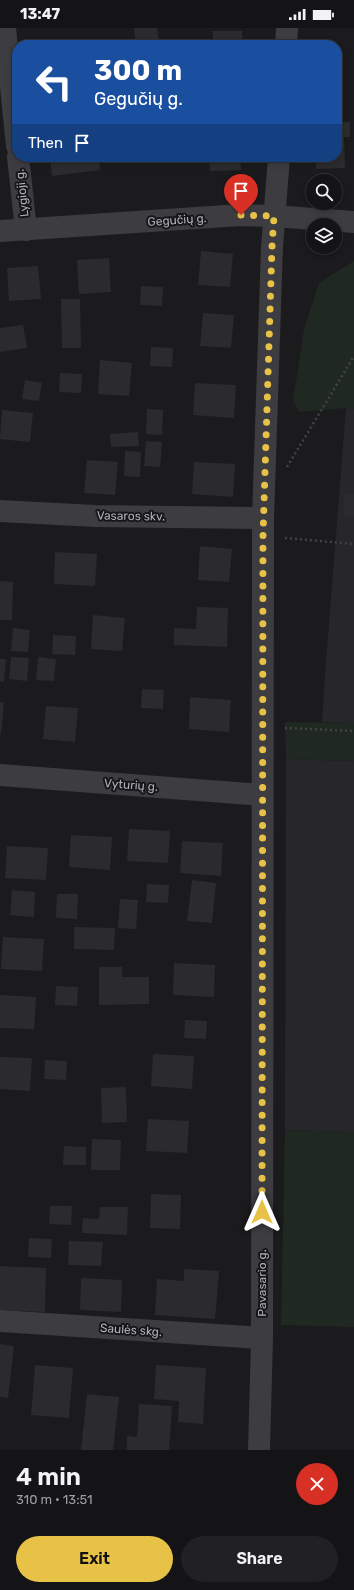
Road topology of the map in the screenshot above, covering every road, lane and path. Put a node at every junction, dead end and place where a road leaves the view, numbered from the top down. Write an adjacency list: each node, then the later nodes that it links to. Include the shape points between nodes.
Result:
1 (5, 28): 4 (street)
2 (287, 28): 3 (street)
3 (286, 40)
4 (12, 97)
5 (19, 162): 9 (street, Lygioji g.)
6 (279, 162): 7 (street, Pavasario g.)
7 (274, 216): 8 (street, Gegučių g.); 9 (street, Gegučių g., via 241,215); 12 (street, Pavasario g.)
8 (354, 222)
9 (26, 230): 10 (street, Gegučių g.)
10 (0, 231)
11 (354, 356): 12 (path, via 288,466)
12 (264, 492): 14 (street, Pavasario g.)
13 (0, 511): 14 (street, Vasaros skv.)
14 (263, 527): 15 (path); 16 (street, Pavasario g.)
15 (354, 544)
16 (262, 727): 17 (path); 19 (street, Pavasario g.)
17 (354, 731)
18 (0, 776): 19 (street, Vyturių g.)
19 (262, 795): 21 (street, Pavasario g.)
20 (0, 1321): 21 (street, Saulės skg.)
21 (262, 1338): 22 (street, Pavasario g.)
22 (259, 1450)

